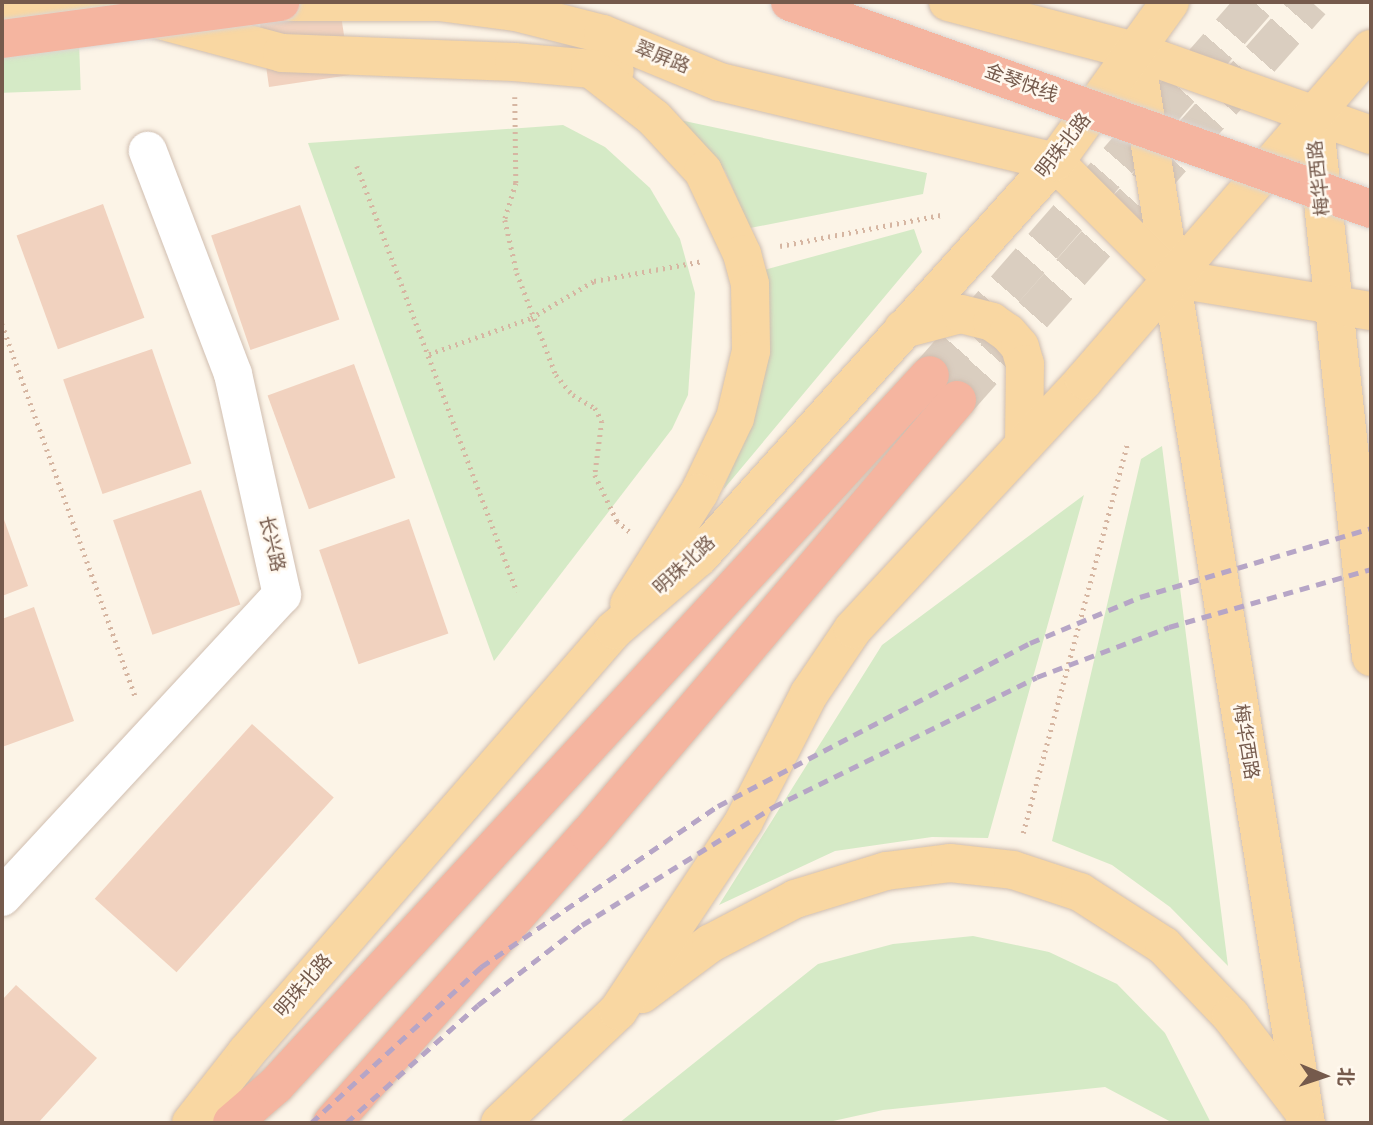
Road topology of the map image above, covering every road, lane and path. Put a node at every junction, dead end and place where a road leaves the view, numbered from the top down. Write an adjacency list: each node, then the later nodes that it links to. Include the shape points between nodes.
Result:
1 (69, 2): 8 (main road)
2 (92, 2): 12 (main road, via 282,53)
3 (263, 2): 14 (main road, 翠屏路, via 439,2 516,12 603,34)
4 (281, 2): 9 (highway, bridge)
5 (790, 2): 20 (highway, 金琴快线, bridge)
6 (947, 2): 11 (main road)
7 (1170, 2): 11 (main road, 明珠北路)
8 (2, 3)
9 (2, 39)
10 (1371, 49): 15 (main road)
11 (1135, 51): 15 (main road, 梅华西路); 18 (main road, 明珠北路); 23 (main road, 梅华西路)
12 (514, 62): 13 (main road); 26 (path, via 516,183 505,220)
13 (590, 68): 14 (main road); 22 (main road, via 681,142 703,171)
14 (720, 82): 18 (main road, 翠屏路)
15 (1314, 117): 16 (main road); 23 (main road); 24 (main road, 梅华西路)
16 (1371, 135)
17 (148, 151): 36 (lane, 长兴路, via 233,374 282,595)
18 (1055, 162): 23 (main road); 28 (main road, 明珠北路)
19 (357, 166): 29 (path)
20 (1371, 209)
21 (941, 215): 22 (path)
22 (742, 254): 26 (path, via 594,281); 32 (main road, via 752,316 745,387 718,458)
23 (1171, 278): 24 (main road); 30 (main road); 40 (main road, 梅华西路)
24 (1333, 302): 25 (main road); 35 (main road, 梅华西路)
25 (1371, 311)
26 (531, 318): 29 (path); 32 (path, via 556,375 573,395 595,408 602,421 595,475 599,492 617,521)
27 (2, 324): 36 (path)
28 (902, 329): 30 (main road, via 961,314 992,322 1008,333 1020,347 1025,364); 34 (main road, 明珠北路, via 699,557)
29 (429, 354): 33 (path)
30 (1024, 445): 39 (main road, via 853,629 809,695 744,821)
31 (1128, 445): 37 (path)
32 (658, 553): 34 (main road)
33 (517, 592)
34 (614, 630): 41 (main road, 明珠北路, via 246,1053)
35 (1370, 639)
36 (150, 737): 38 (lane, 长兴路)
37 (1013, 870): 39 (main road, via 950,863 912,868 795,899 710,943); 40 (main road, via 1080,892 1164,946 1231,1016)
38 (4, 891)
39 (618, 1011): 44 (main road)
40 (1305, 1118)
41 (191, 1123)
42 (232, 1123): 43 (highway, via 276,1085 943,387 589,834)
43 (332, 1123)
44 (500, 1123)

